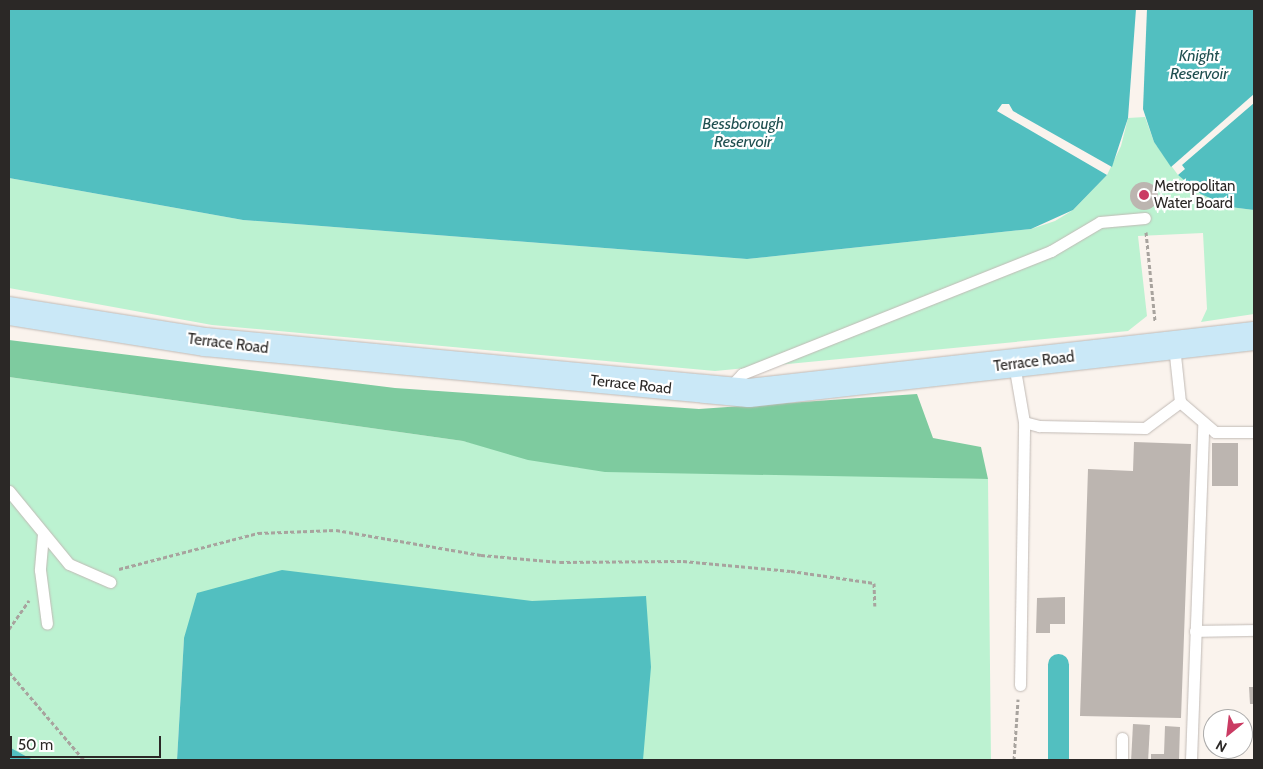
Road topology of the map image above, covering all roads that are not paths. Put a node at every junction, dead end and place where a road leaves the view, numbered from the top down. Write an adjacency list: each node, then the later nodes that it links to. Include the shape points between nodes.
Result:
1 (1145, 218): 6 (lane, via 1100,222 1051,251 742,374)
2 (9, 311): 6 (main road, Terrace Road, via 205,342)
3 (1254, 336): 4 (main road, Terrace Road)
4 (1174, 346): 5 (main road, Terrace Road); 7 (lane)
5 (1014, 364): 6 (main road, Terrace Road, via 784,392); 8 (lane)
6 (725, 392)
7 (1180, 402): 8 (lane, via 1145,428 1039,426); 9 (lane)
8 (1024, 422): 17 (lane, via 1018,577 1024,659)
9 (1203, 425): 10 (lane, via 1214,432); 16 (lane)
10 (1254, 432)
11 (9, 491): 12 (lane)
12 (43, 534): 13 (lane, via 69,564); 14 (lane, via 42,587)
13 (110, 582)
14 (47, 624)
15 (1254, 630): 16 (lane)
16 (1195, 631): 20 (lane)
17 (1020, 684)
18 (1122, 738): 19 (lane)
19 (1122, 760)
20 (1191, 760)

